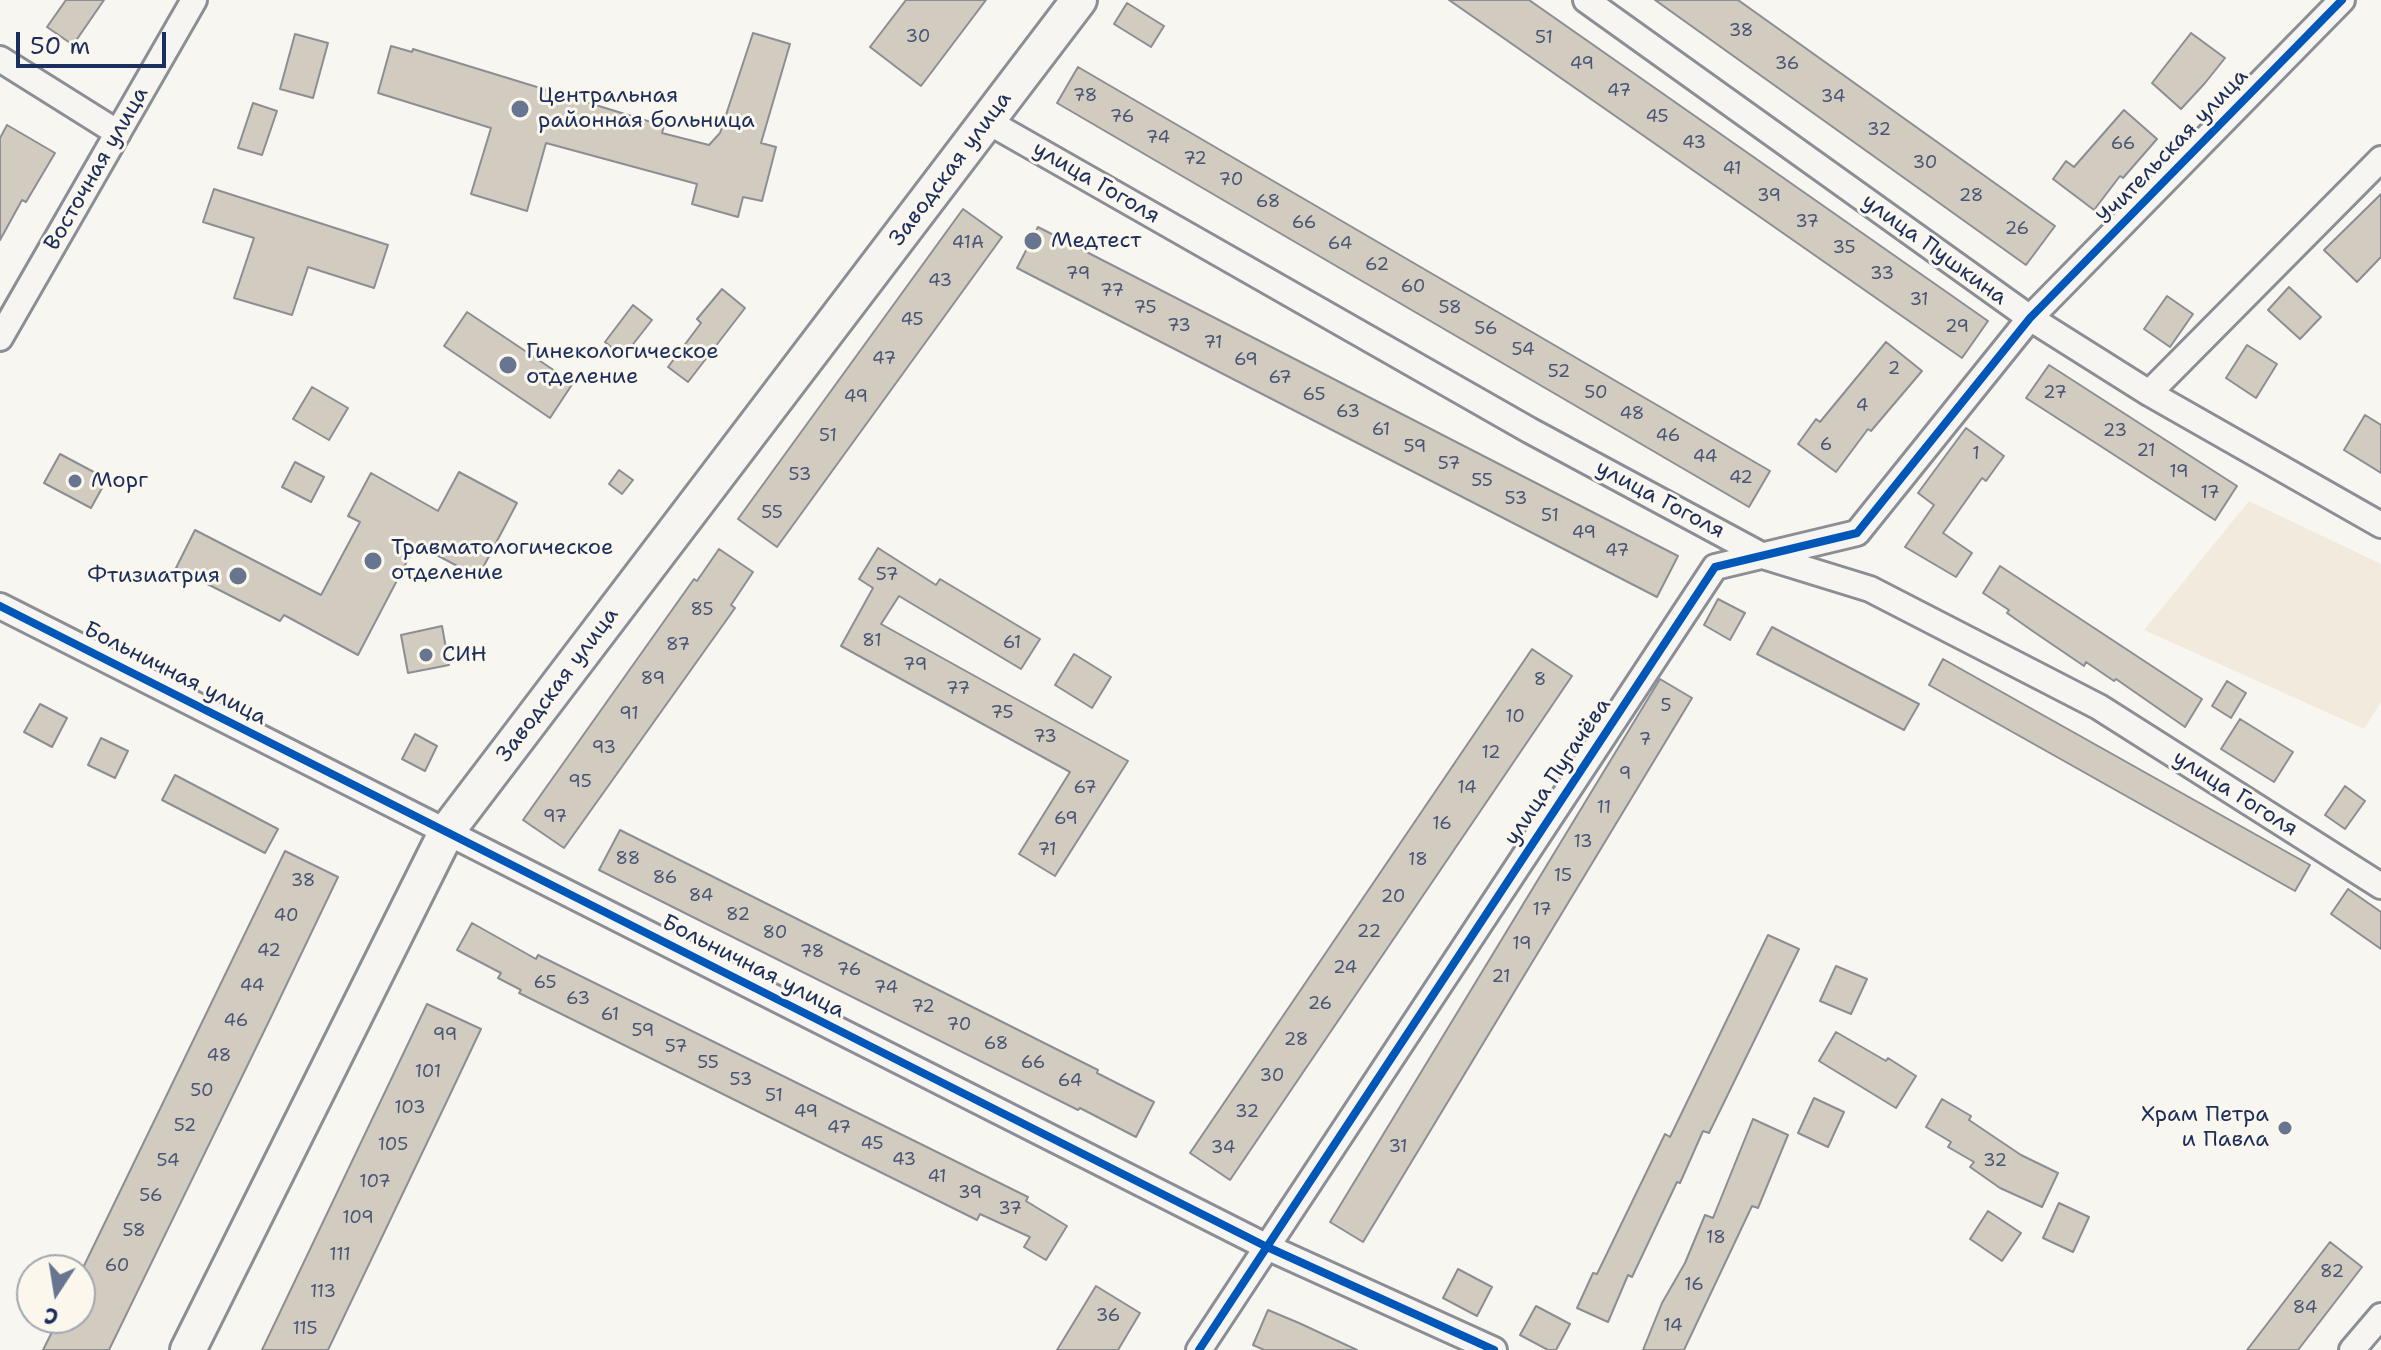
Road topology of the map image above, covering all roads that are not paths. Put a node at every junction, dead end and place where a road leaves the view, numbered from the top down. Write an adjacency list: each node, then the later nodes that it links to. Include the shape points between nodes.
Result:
1 (194, 0): 7 (street, Восточная улица)
2 (1079, 0): 6 (street, Заводская улица)
3 (1586, 0): 9 (street, улица Пушкина)
4 (2342, 0): 9 (street, Учительская улица)
5 (0, 59): 7 (street)
6 (987, 121): 13 (street, улица Гоголя, via 1529,430); 15 (street, Заводская улица)
7 (118, 133): 10 (street, Восточная улица)
8 (2381, 159): 11 (street)
9 (2030, 318): 11 (street, улица Пушкина); 13 (street, улица Пугачёва, via 1857,533)
10 (0, 338)
11 (2149, 393): 12 (street, улица Пушкина)
12 (2381, 525)
13 (1763, 556): 16 (street, улица Гоголя, via 1870,589 2099,707); 17 (street, улица Пугачёва, via 1715,567)
14 (0, 606): 15 (street, Больничная улица)
15 (447, 831): 17 (street, Больничная улица); 19 (street, Заводская улица)
16 (2381, 886)
17 (1265, 1246): 20 (street, улица Пугачёва); 21 (street, Больничная улица)
18 (2381, 1316): 22 (street)
19 (188, 1350)
20 (1199, 1350)
21 (1494, 1350)
22 (2352, 1350)

